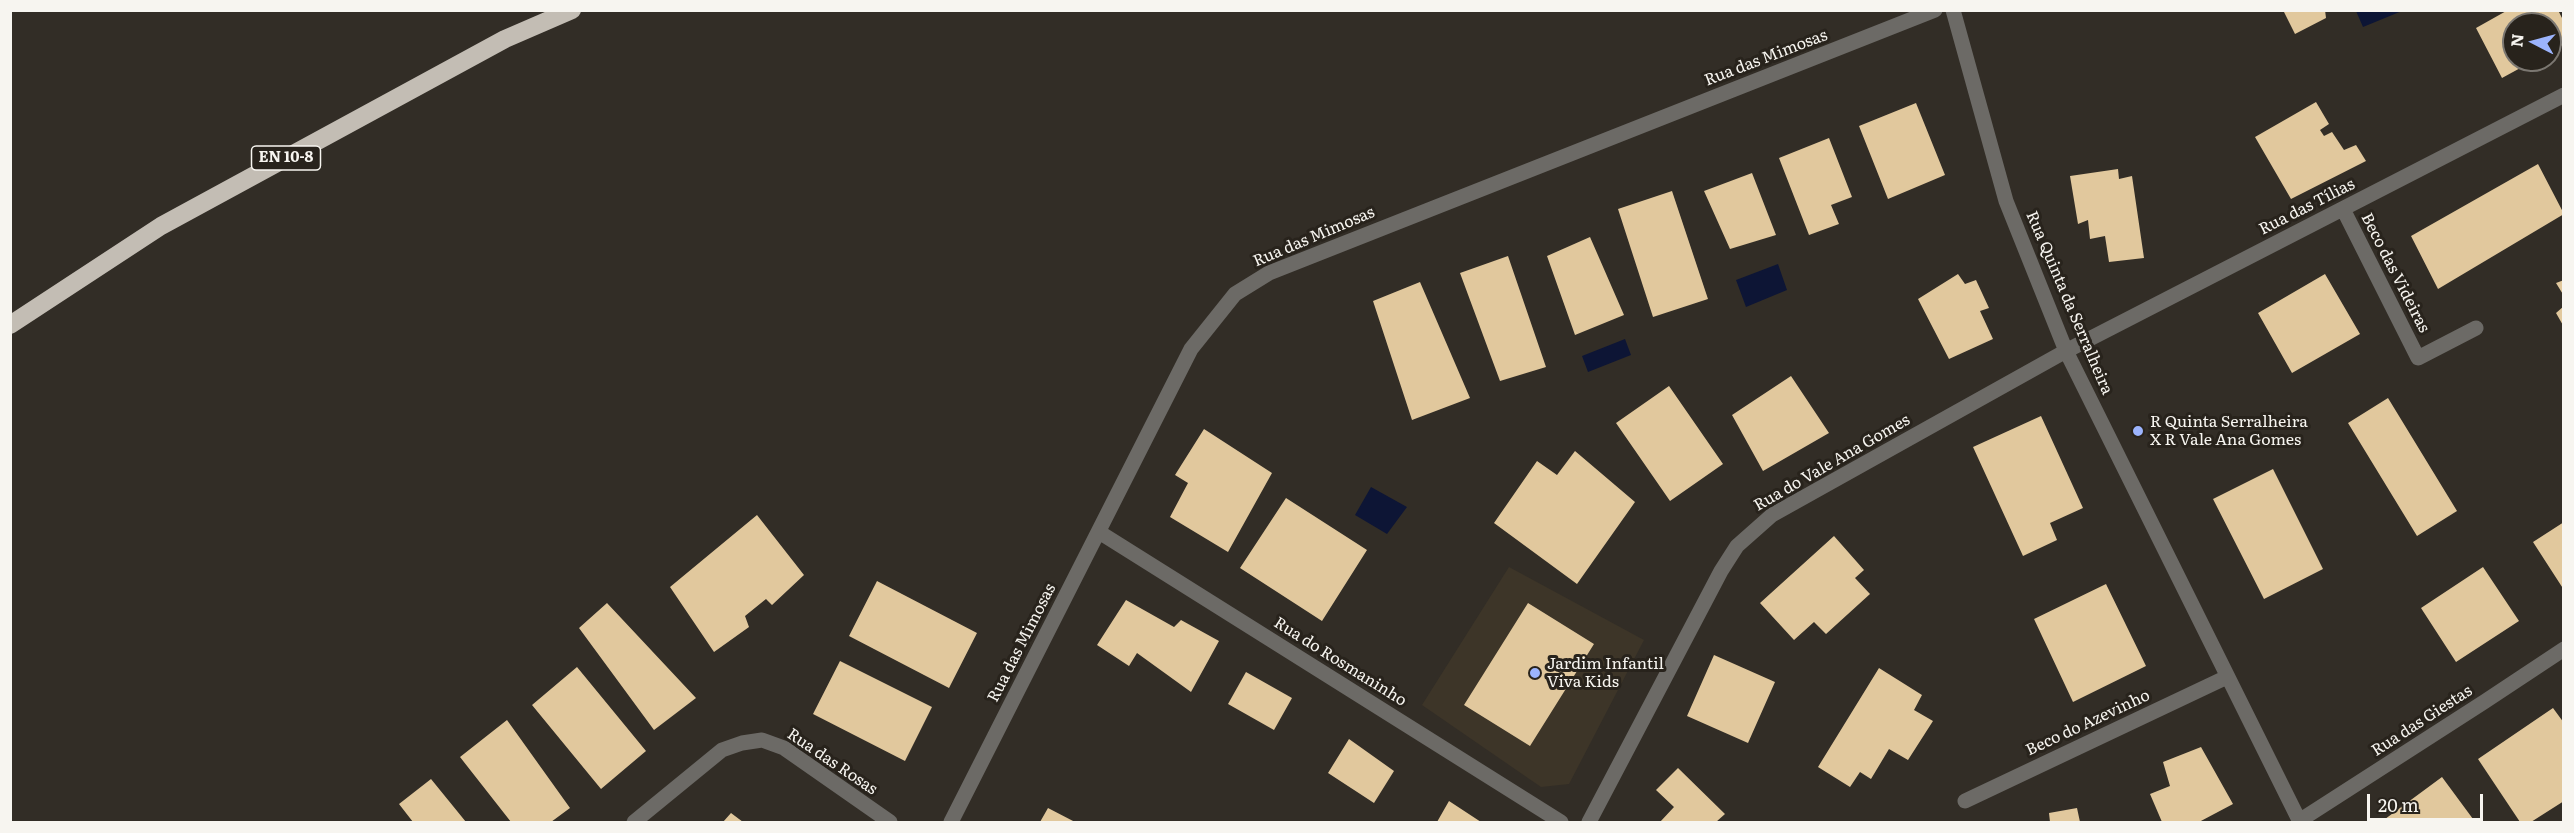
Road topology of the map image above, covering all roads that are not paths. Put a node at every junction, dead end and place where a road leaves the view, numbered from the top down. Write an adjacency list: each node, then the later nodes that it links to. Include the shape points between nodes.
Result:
1 (572, 10): 6 (highway, EN 10-8, via 505,39 161,226)
2 (1935, 10): 9 (street, Rua das Mimosas, via 1280,268 1244,288 1222,308 1191,349)
3 (1953, 10): 8 (street, Rua Quinta da Serralheira, via 2006,201)
4 (2564, 95): 5 (street, Rua das Tílias)
5 (2343, 209): 7 (street, Beco das Videiras, via 2418,358); 8 (street, Rua das Tílias)
6 (10, 325)
7 (2476, 328)
8 (2066, 351): 11 (street, Rua Quinta da Serralheira); 17 (street, Rua do Vale Ana Gomes, via 1772,515 1737,546)
9 (1099, 532): 15 (street, Rua das Mimosas); 16 (street, Rua do Rosmaninho)
10 (2564, 649): 18 (street, Rua das Giestas)
11 (2227, 677): 12 (street, Beco do Azevinho); 18 (street, Rua Quinta da Serralheira)
12 (1965, 801)
13 (634, 822): 14 (street, Rua das Rosas, via 722,750 762,740 784,748)
14 (890, 822)
15 (951, 822)
16 (1561, 822)
17 (1589, 822)
18 (2299, 822)

